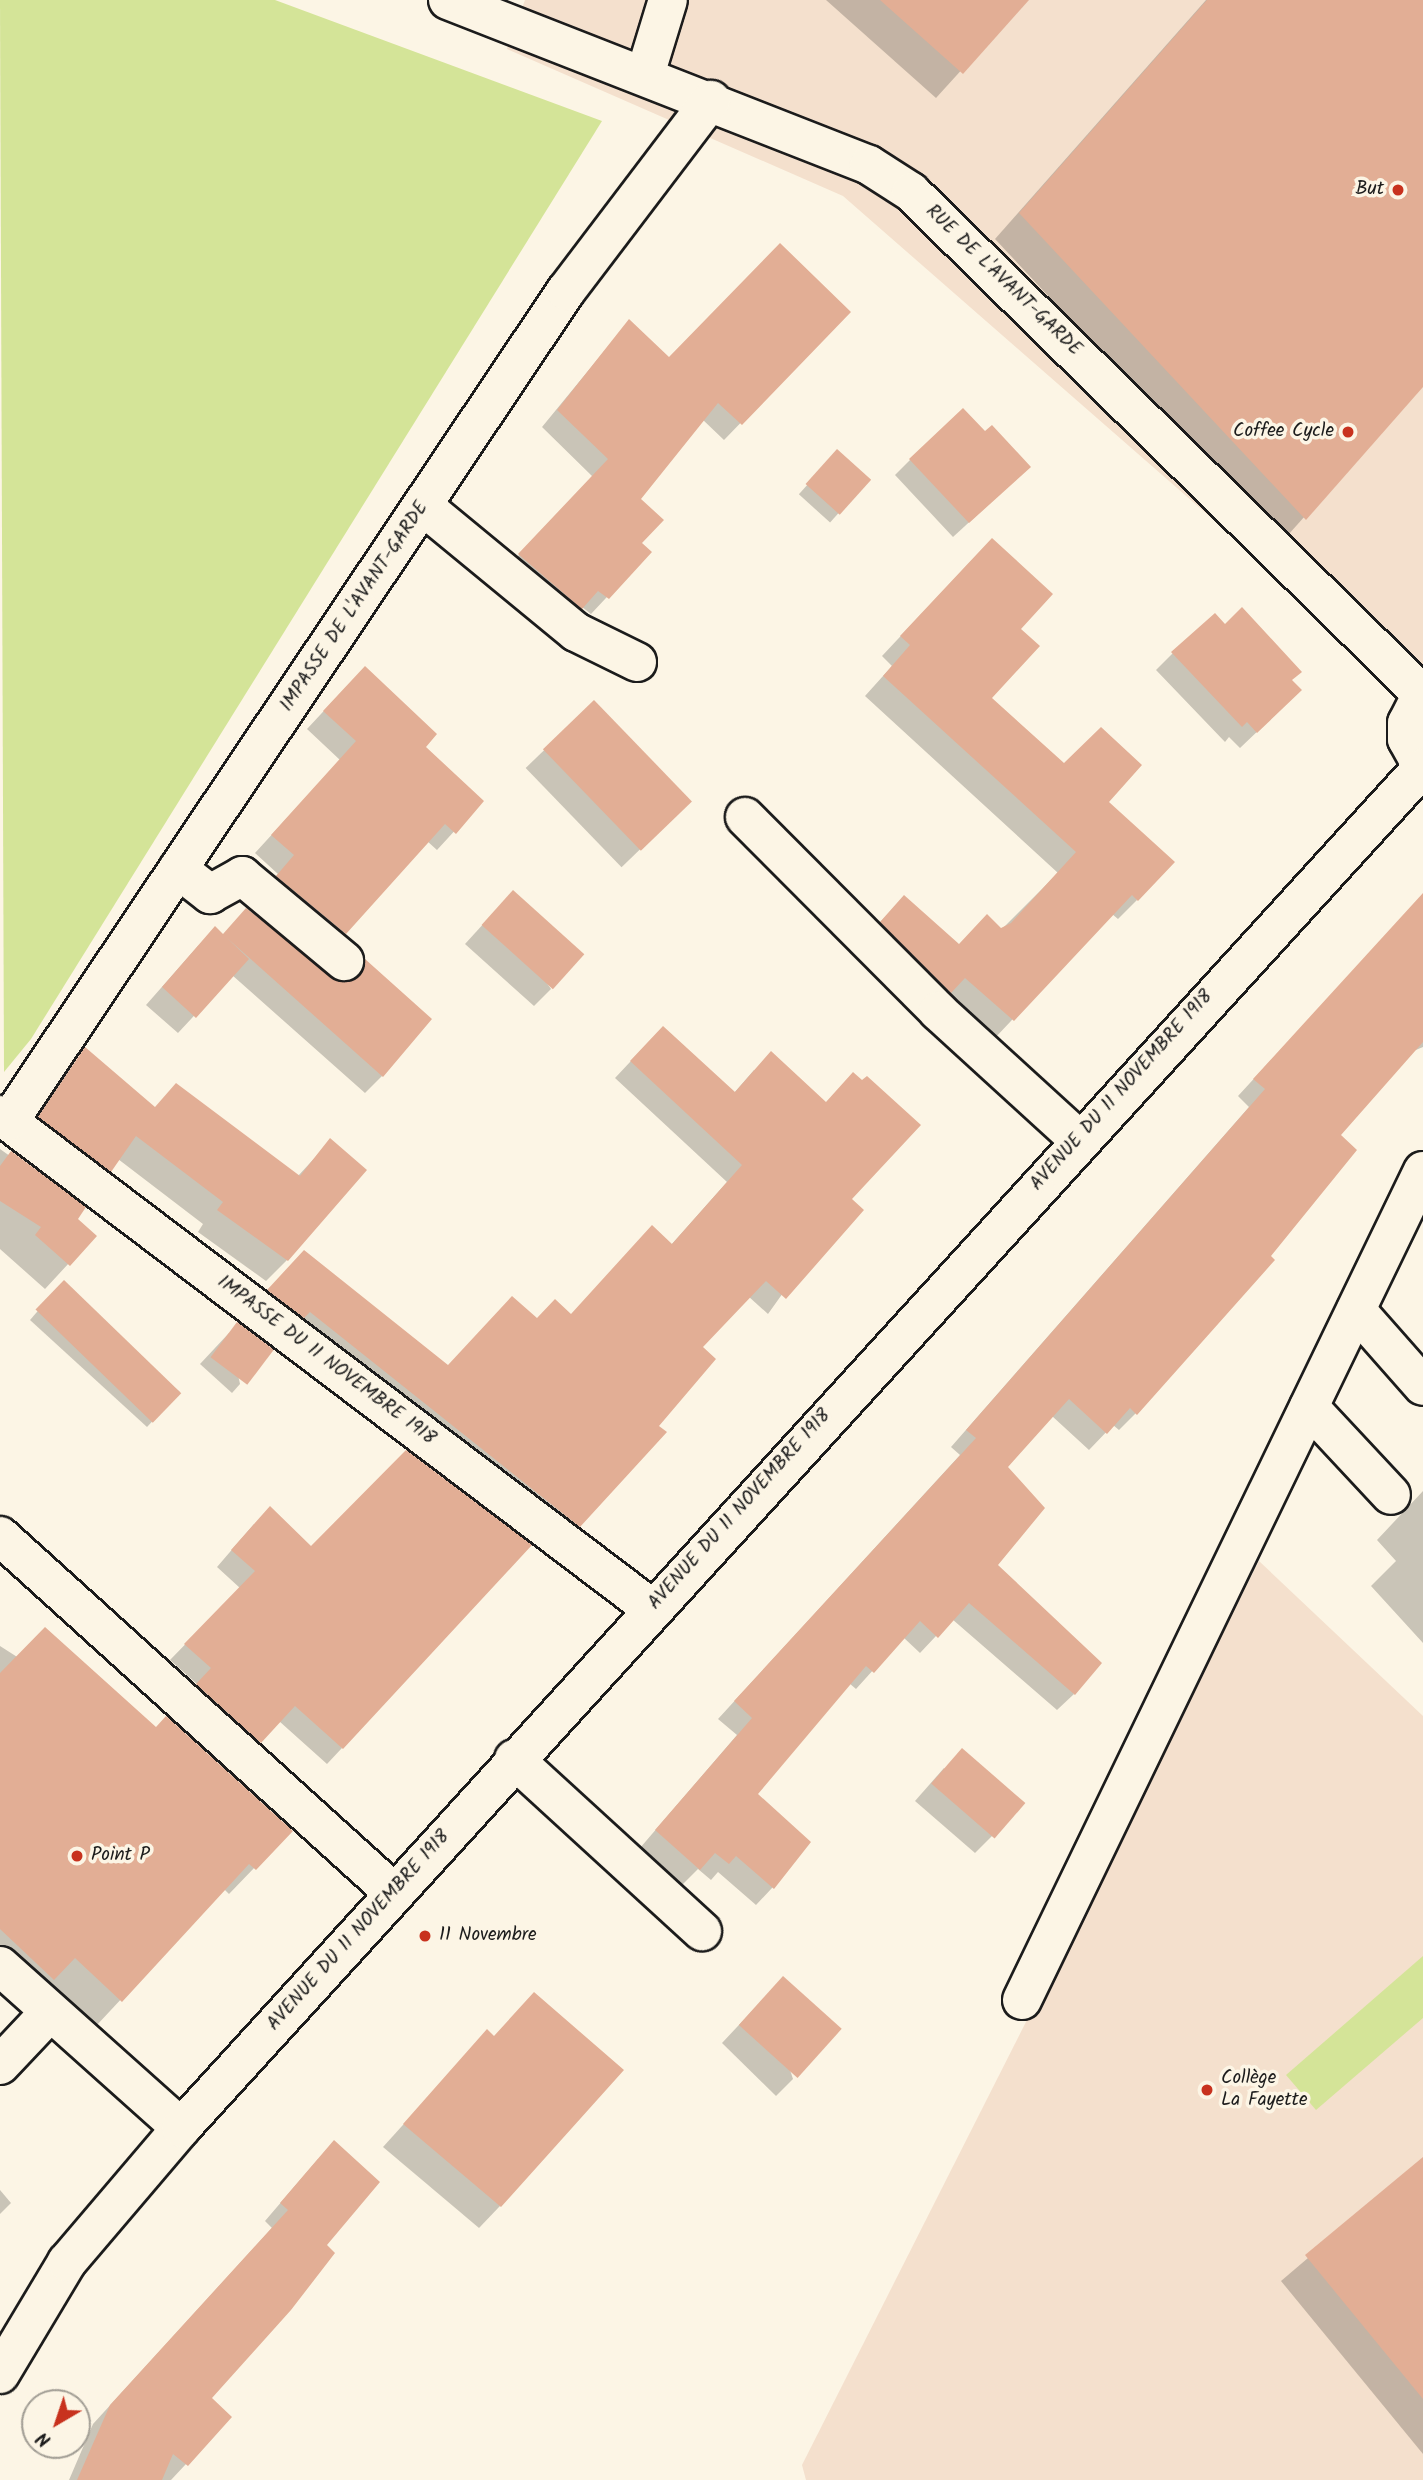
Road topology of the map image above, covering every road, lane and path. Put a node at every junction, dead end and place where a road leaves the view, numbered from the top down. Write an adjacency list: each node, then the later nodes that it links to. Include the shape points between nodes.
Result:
1 (448, 0): 3 (main road, RUE DE L'AVANT-GARDE)
2 (668, 0): 3 (main road)
3 (645, 75): 4 (main road, RUE DE L'AVANT-GARDE)
4 (711, 100): 5 (main road, IMPASSE DE L'AVANT-GARDE, via 566,291); 7 (main road, RUE DE L'AVANT-GARDE, via 869,165 941,216)
5 (424, 506): 6 (main road, via 576,632); 10 (main road, IMPASSE DE L'AVANT-GARDE)
6 (637, 662)
7 (1422, 693): 8 (main road, AVENUE DU 11 NOVEMBRE 1918, via 1406,723 1407,739)
8 (1423, 768): 13 (main road, AVENUE DU 11 NOVEMBRE 1918)
9 (745, 817): 13 (main road, via 938,1011)
10 (178, 869): 11 (main road, via 210,894 242,876); 12 (main road, IMPASSE DE L'AVANT-GARDE)
11 (344, 961)
12 (4, 1118): 21 (main road, IMPASSE DU 11 NOVEMBRE 1918)
13 (1078, 1139): 21 (main road, AVENUE DU 11 NOVEMBRE 1918)
14 (1423, 1171): 15 (main road)
15 (1413, 1223): 16 (main road)
16 (1356, 1310): 17 (main road); 18 (main road)
17 (1423, 1385)
18 (1309, 1407): 19 (main road); 26 (main road)
19 (1391, 1495)
20 (0, 1536): 23 (main road)
21 (651, 1608): 22 (main road, AVENUE DU 11 NOVEMBRE 1918)
22 (514, 1759): 23 (main road, AVENUE DU 11 NOVEMBRE 1918); 24 (main road)
23 (393, 1892): 29 (main road, AVENUE DU 11 NOVEMBRE 1918)
24 (702, 1931)
25 (0, 1966): 27 (main road)
26 (1022, 2000)
27 (50, 2012): 28 (main road); 29 (main road)
28 (0, 2065)
29 (181, 2128): 30 (main road, AVENUE DU 11 NOVEMBRE 1918)
30 (67, 2262): 31 (main road, AVENUE DU 11 NOVEMBRE 1918); 32 (main road, AVENUE DU 11 NOVEMBRE 1918)
31 (0, 2325)
32 (0, 2374)

